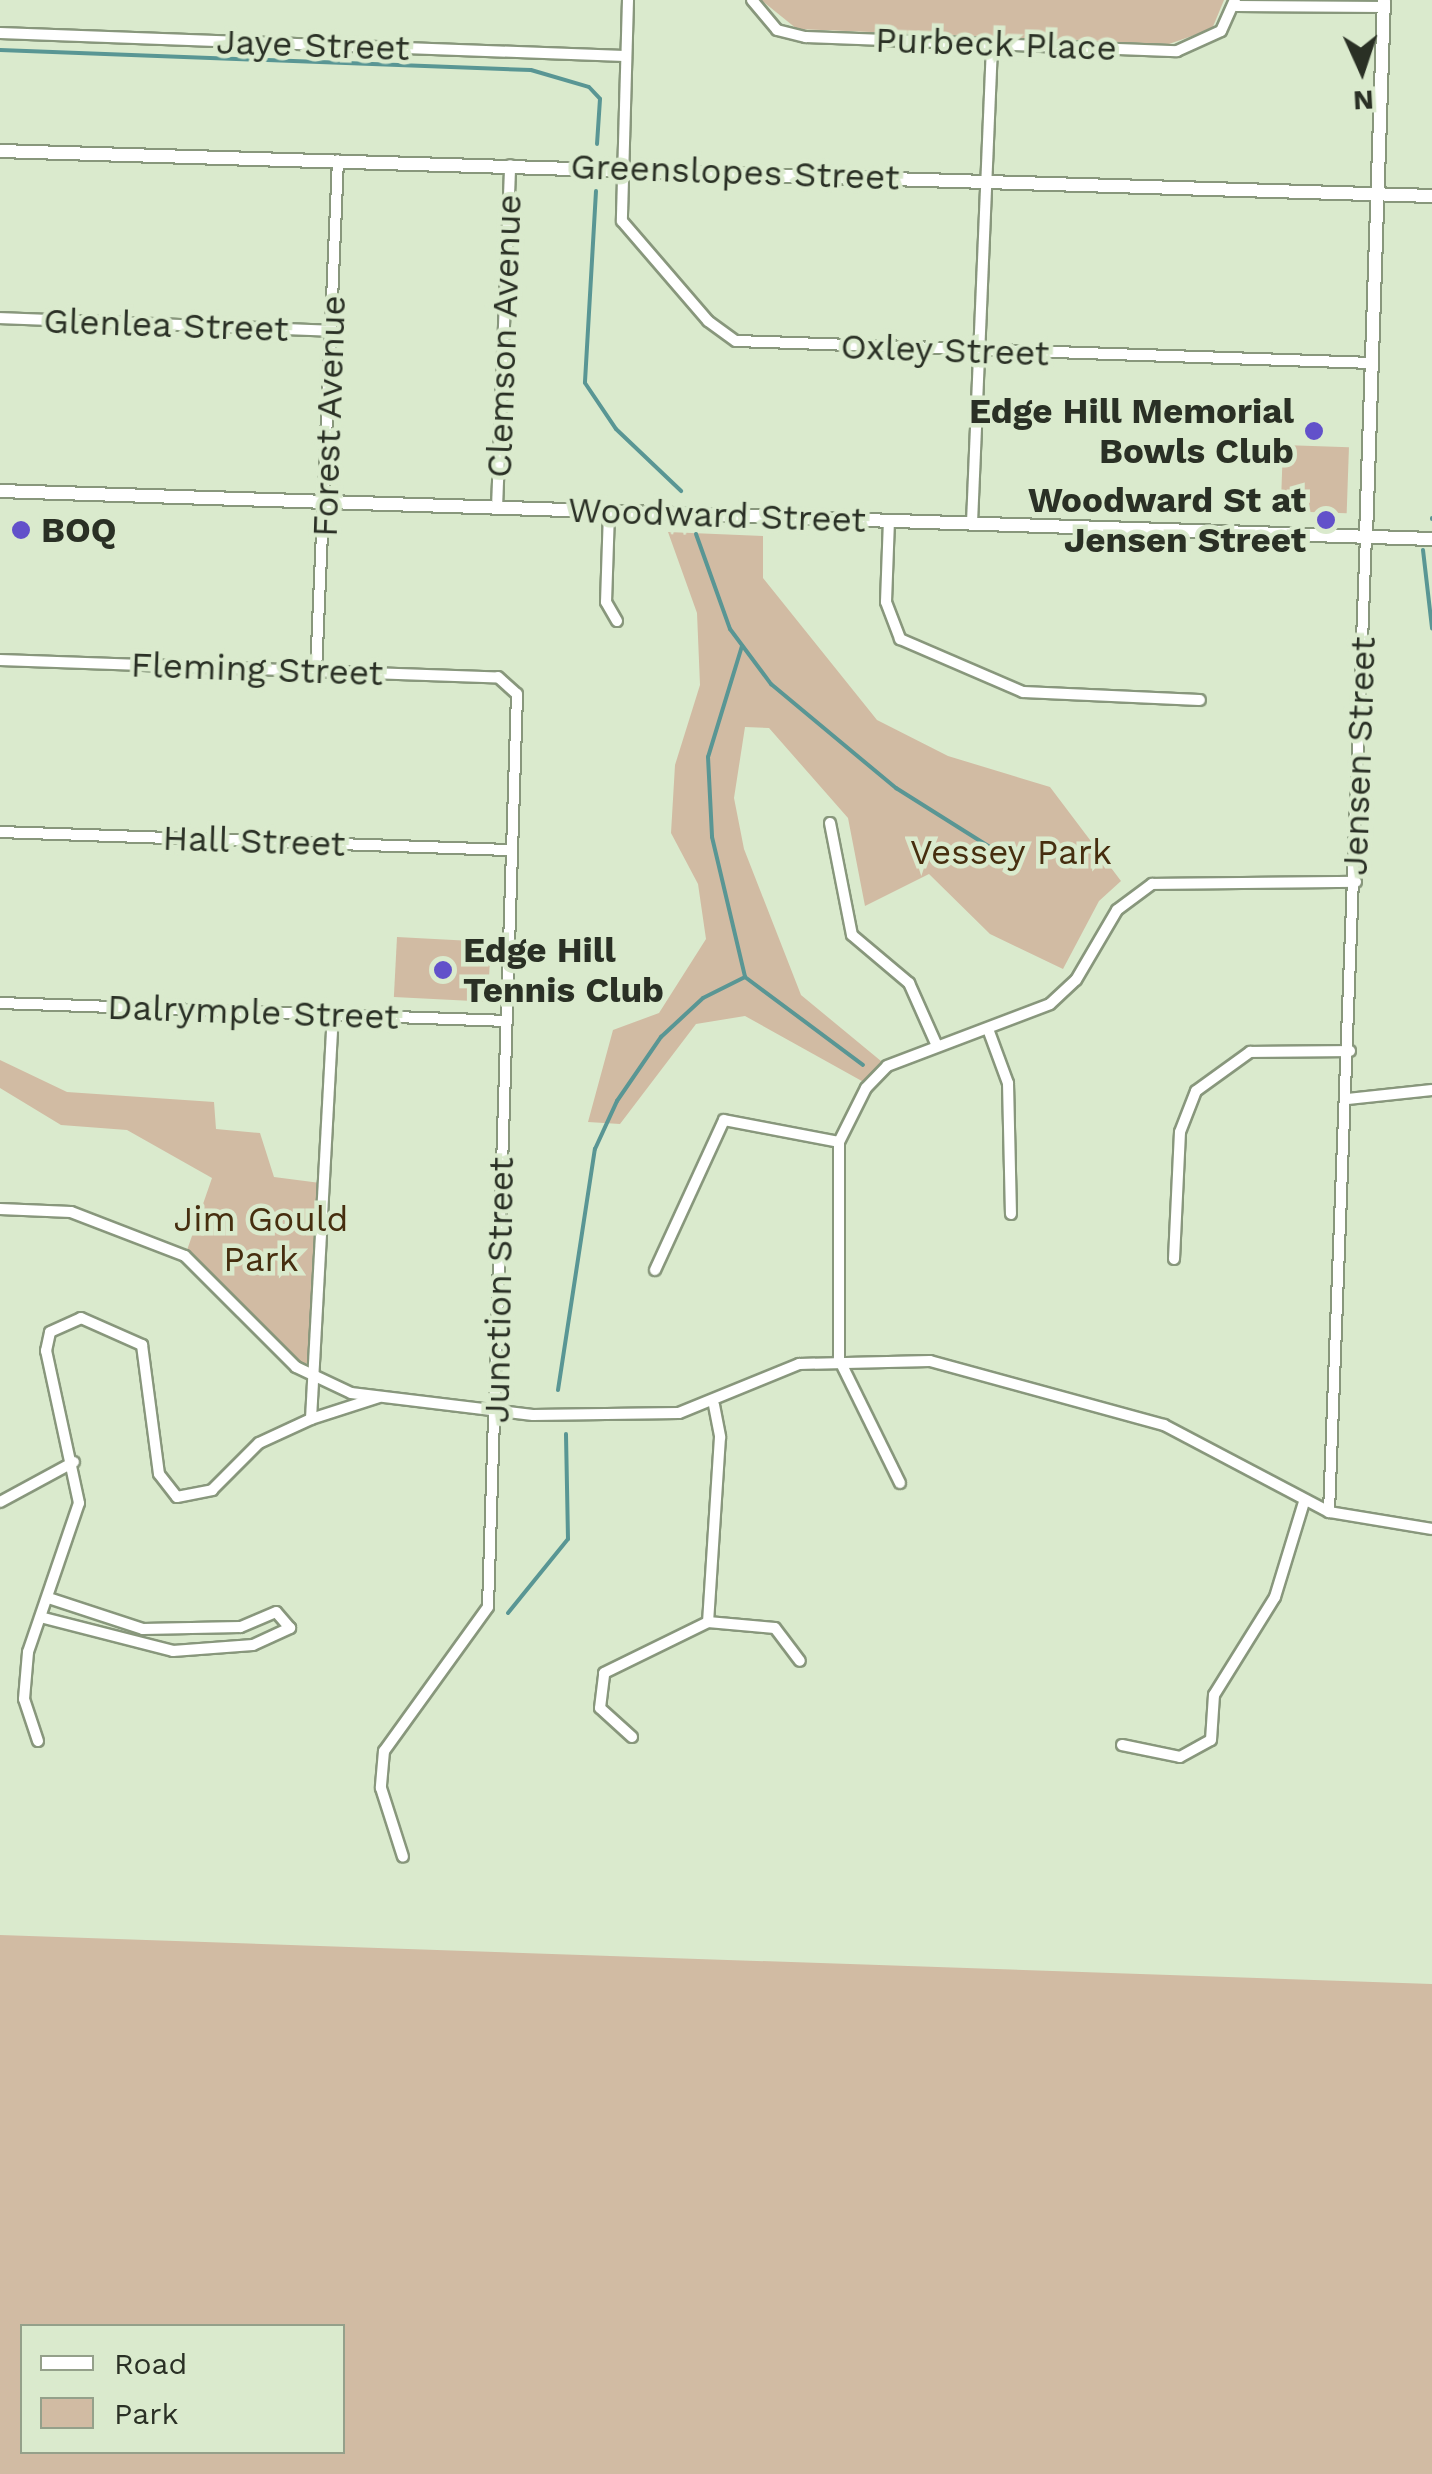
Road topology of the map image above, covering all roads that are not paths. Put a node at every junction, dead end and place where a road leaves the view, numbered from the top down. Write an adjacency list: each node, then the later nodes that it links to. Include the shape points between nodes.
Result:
1 (628, 0): 7 (street, Oxley Street)
2 (752, 0): 6 (street, Purbeck Place, via 791,35)
3 (1236, 3): 4 (street, Purbeck Place); 6 (street, Purbeck Place, via 1221,31 1189,50)
4 (1384, 4): 15 (street, Jensen Street)
5 (0, 34): 7 (street, Jaye Street)
6 (992, 44): 14 (street)
7 (626, 56): 13 (street, Oxley Street)
8 (0, 143): 9 (street, Greenslopes Street)
9 (39, 149): 10 (street, Greenslopes Street); 11 (street, Greenslopes Street)
10 (0, 151)
11 (338, 160): 12 (street, Greenslopes Street); 18 (street, Forest Avenue)
12 (510, 165): 13 (street, Greenslopes Street); 23 (street, Clemson Avenue)
13 (622, 168): 14 (street, Greenslopes Street); 19 (street, Oxley Street, via 627,231 722,334 752,344)
14 (987, 180): 15 (street, Greenslopes Street); 19 (street)
15 (1379, 195): 16 (street, Greenslopes Street); 20 (street, Jensen Street)
16 (1432, 196)
17 (0, 318): 18 (street, Glenlea Street)
18 (332, 331): 22 (street, Forest Avenue)
19 (979, 351): 20 (street, Oxley Street); 26 (street)
20 (1373, 363): 27 (street, Jensen Street)
21 (1, 491): 22 (street, Woodward Street)
22 (326, 502): 23 (street, Woodward Street); 31 (street, Forest Avenue)
23 (497, 508): 24 (street, Woodward Street)
24 (609, 512): 25 (street, Woodward Street); 29 (street, via 606,602)
25 (888, 520): 26 (street, Woodward Street); 33 (street, via 886,602 900,639 1023,692)
26 (972, 523): 27 (street, Woodward Street)
27 (1366, 536): 28 (street, Woodward Street); 37 (street, Jensen Street)
28 (1432, 538)
29 (617, 621)
30 (0, 660): 31 (street, Fleming Street)
31 (316, 672): 32 (street, Fleming Street)
32 (512, 684): 36 (street, Junction Street)
33 (1200, 700)
34 (830, 823): 42 (street, via 852,935 909,982)
35 (0, 832): 36 (street, Hall Street)
36 (508, 850): 40 (street, Junction Street)
37 (1356, 882): 41 (street, via 1152,884 1116,910 1065,992); 43 (street, Jensen Street)
38 (0, 1003): 39 (street, Dalrymple Street)
39 (333, 1015): 40 (street, Dalrymple Street); 52 (street)
40 (506, 1022): 55 (street, Junction Street)
41 (988, 1029): 42 (street); 48 (street, via 1008,1083)
42 (937, 1046): 46 (street, via 878,1076)
43 (1350, 1051): 45 (street, Jensen Street); 49 (street, via 1250,1052 1196,1091 1180,1132)
44 (1432, 1090): 45 (street)
45 (1348, 1099): 61 (street, Jensen Street)
46 (839, 1142): 50 (street, via 724,1120); 51 (street)
47 (0, 1208): 52 (street, via 71,1212 186,1256)
48 (1012, 1214)
49 (1174, 1259)
50 (655, 1270)
51 (839, 1359): 54 (street, via 799,1364); 58 (street); 60 (street, via 930,1361 1164,1425)
52 (320, 1381): 53 (street); 56 (street)
53 (380, 1397): 55 (street); 56 (street)
54 (714, 1405): 55 (street, via 551,1414); 65 (street, via 720,1436)
55 (496, 1407): 70 (street, Junction Street, via 488,1607 393,1733 379,1769)
56 (311, 1420): 57 (street, via 259,1443 212,1490 176,1497 159,1474 147,1352 118,1329 72,1319 50,1332 46,1352)
57 (74, 1462): 59 (street); 63 (street, via 78,1514)
58 (900, 1483)
59 (0, 1502)
60 (1304, 1502): 61 (street); 69 (street, via 1276,1597 1214,1695 1212,1740 1180,1757)
61 (1329, 1512): 62 (street)
62 (1432, 1529)
63 (51, 1599): 64 (street); 64 (street, via 143,1629 240,1627 276,1612 290,1628 253,1645 172,1651)
64 (44, 1618): 68 (street, via 28,1652 24,1699)
65 (708, 1622): 66 (street, via 775,1628); 67 (street, via 604,1673 600,1708)
66 (800, 1661)
67 (632, 1737)
68 (38, 1741)
69 (1122, 1746)
70 (402, 1857)

